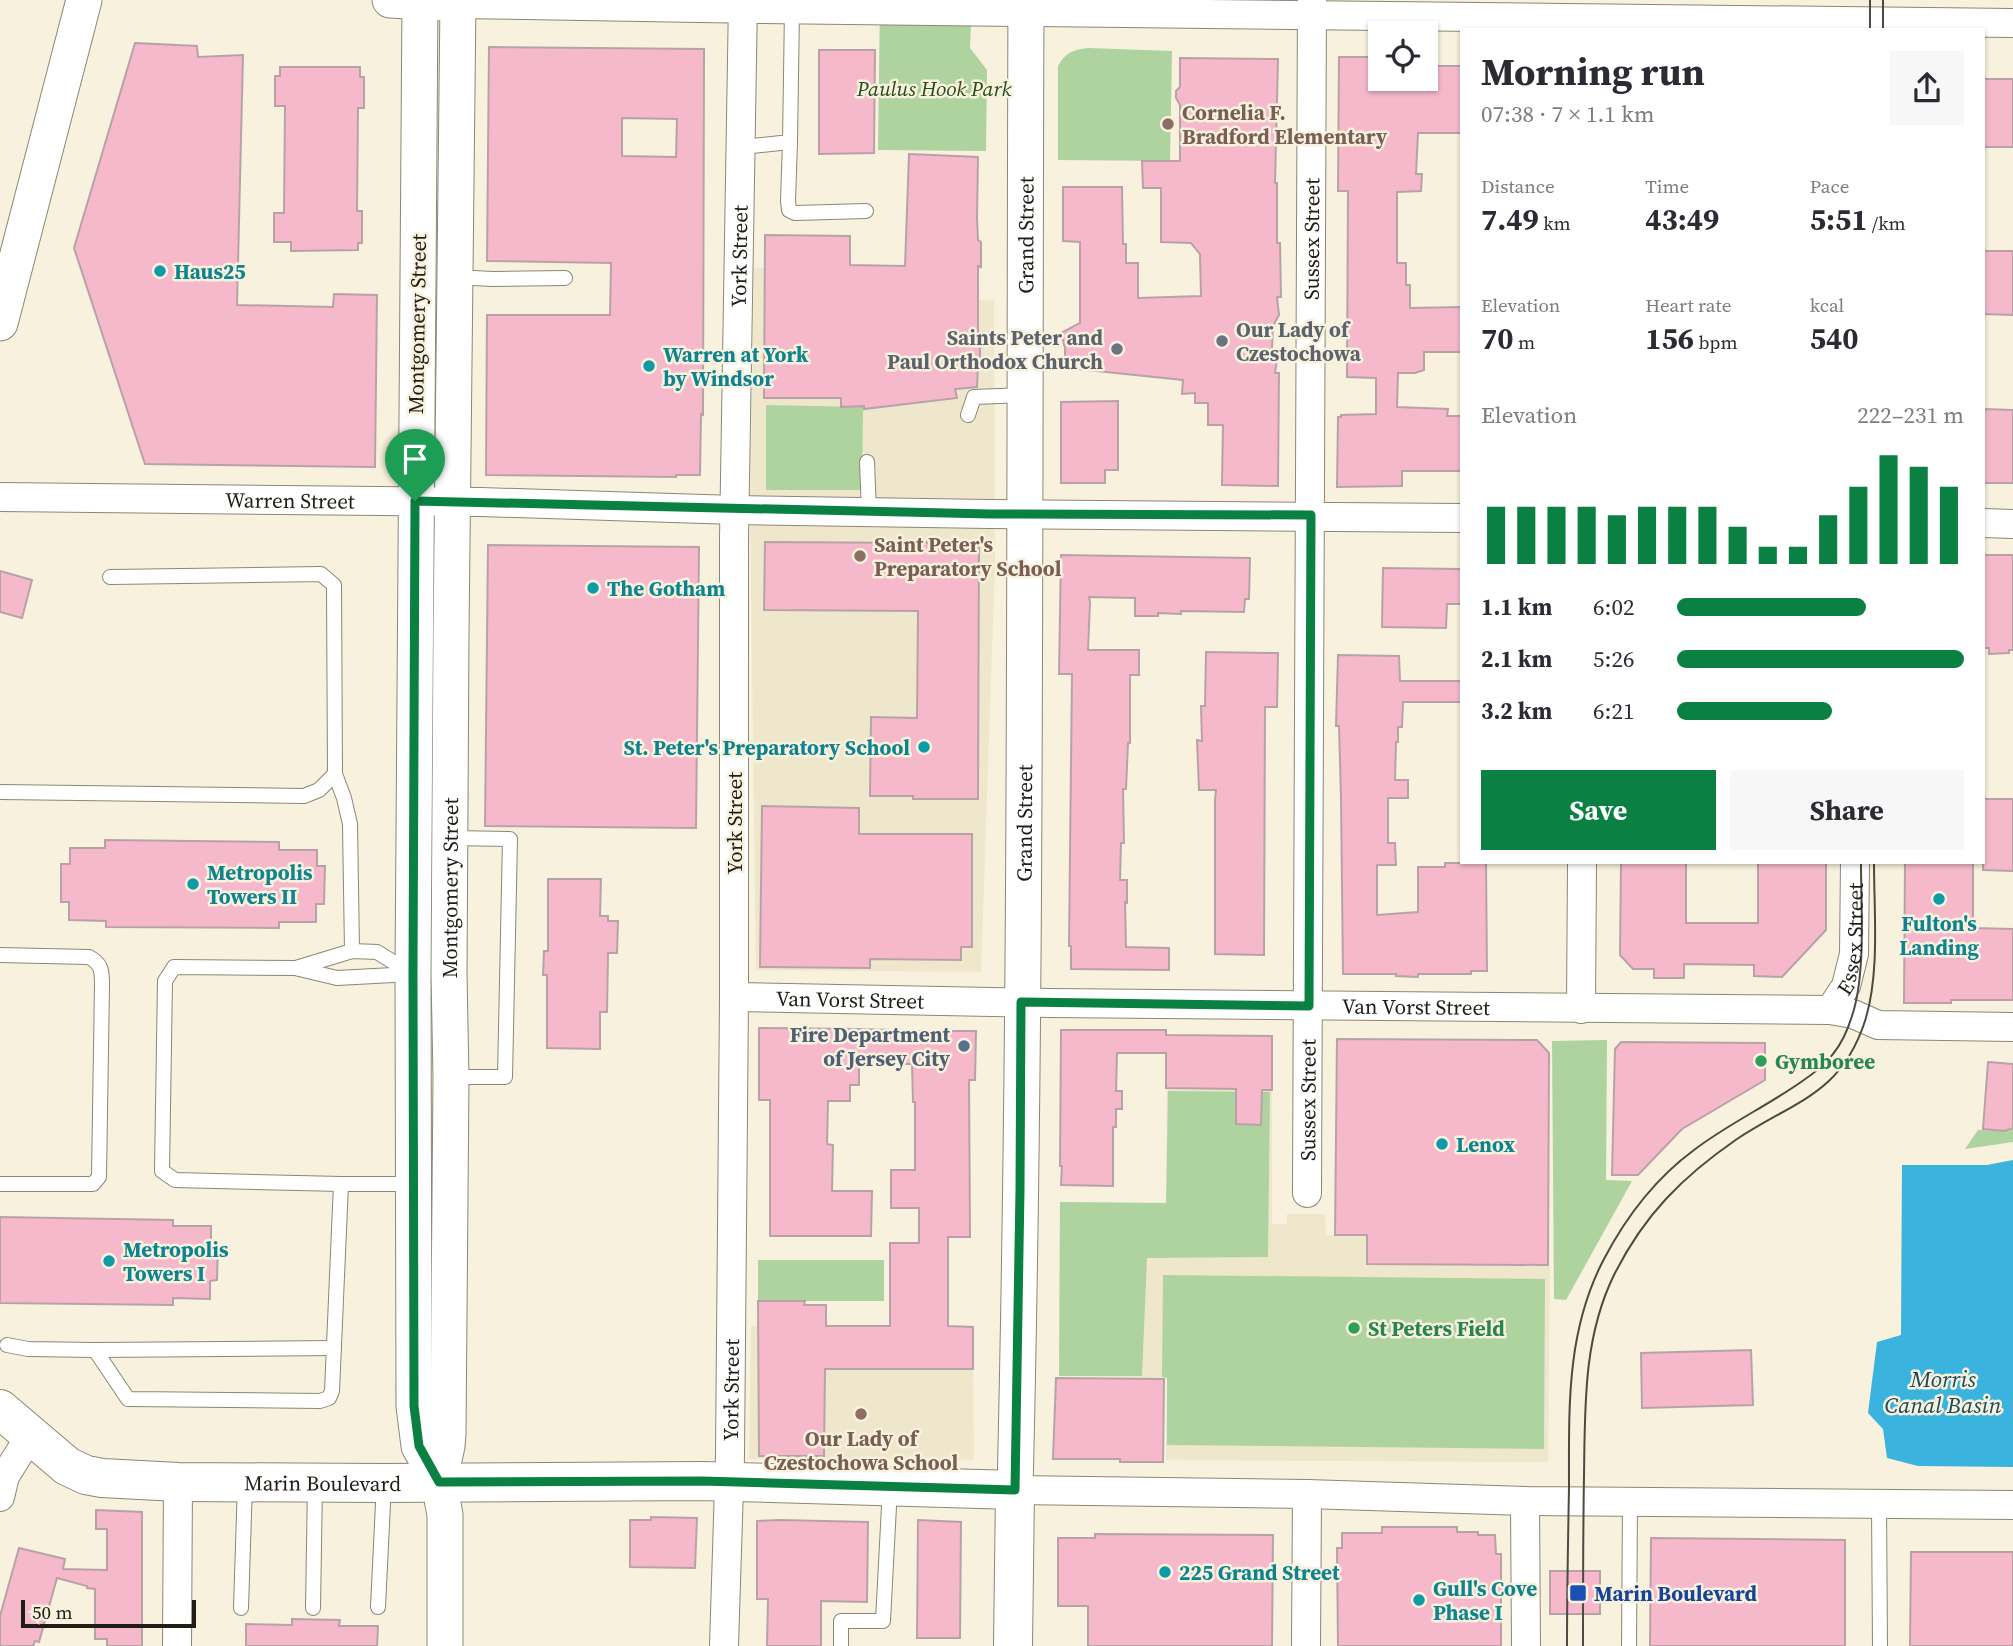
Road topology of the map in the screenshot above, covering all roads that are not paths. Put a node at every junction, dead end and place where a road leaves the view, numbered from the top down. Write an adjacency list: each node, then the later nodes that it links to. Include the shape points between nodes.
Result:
1 (84, 0): 16 (street)
2 (410, 1): 3 (street); 21 (street, Montgomery Street)
3 (458, 2): 4 (street); 14 (street, Montgomery Street)
4 (743, 5): 7 (street); 12 (street, York Street)
5 (1026, 6): 6 (street); 7 (street); 17 (street, Grand Street)
6 (1312, 8): 8 (street); 26 (street, Sussex Street)
7 (792, 9): 11 (lane)
8 (1589, 16): 9 (street)
9 (1864, 17): 10 (street)
10 (2013, 23)
11 (790, 142): 12 (lane); 13 (lane, via 789,210)
12 (740, 145): 23 (street, York Street)
13 (866, 211)
14 (455, 276): 15 (lane); 22 (street, Montgomery Street)
15 (565, 278)
16 (0, 323)
17 (1025, 395): 18 (lane, via 974,397); 25 (street, Grand Street)
18 (968, 415)
19 (867, 461): 24 (lane)
20 (0, 497): 21 (street, Warren Street)
21 (415, 501): 22 (street, Warren Street); 39 (street, Montgomery Street)
22 (453, 501): 23 (street, Warren Street); 33 (street, Montgomery Street)
23 (735, 510): 24 (street, Warren Street); 41 (street, York Street)
24 (869, 512): 25 (street, Warren Street)
25 (1024, 514): 26 (street, Warren Street); 42 (street, Grand Street)
26 (1311, 515): 27 (street, Warren Street); 43 (street, Sussex Street)
27 (1460, 517)
28 (1985, 523): 29 (street)
29 (2013, 523)
30 (110, 576): 31 (lane, via 321,574 334,585)
31 (335, 775): 32 (lane, via 304,796); 36 (lane, via 350,824)
32 (0, 792)
33 (450, 838): 40 (street, Montgomery Street); 47 (lane, via 510,839 505,1077)
34 (1581, 864): 44 (street)
35 (1855, 864): 45 (street, Essex Street, via 1854,954 1846,986)
36 (352, 951): 38 (lane); 39 (lane, via 377,952)
37 (0, 955): 48 (lane, via 89,957 102,969 103,985 99,1177 93,1184)
38 (295, 968): 39 (lane, via 337,978); 49 (lane, via 174,967 165,981 162,1171 175,1180)
39 (413, 974): 40 (street); 50 (street, Montgomery Street)
40 (449, 974): 47 (street, Montgomery Street)
41 (734, 997): 42 (street, Van Vorst Street); 62 (street, York Street)
42 (1021, 1002): 43 (street, Van Vorst Street); 65 (street, Grand Street)
43 (1309, 1006): 44 (street, Van Vorst Street); 52 (street, Sussex Street)
44 (1581, 1009): 45 (street, Van Vorst Street)
45 (1830, 1010): 46 (street, Van Vorst Street, via 1878,1025)
46 (2013, 1027)
47 (452, 1077): 51 (street, Montgomery Street)
48 (0, 1184)
49 (341, 1184): 50 (lane); 54 (lane)
50 (415, 1184): 51 (street); 61 (street, Montgomery Street, via 415,1428 419,1446)
51 (450, 1184): 61 (street, Montgomery Street, via 448,1433)
52 (1307, 1193)
53 (7, 1345): 55 (lane)
54 (334, 1348): 55 (lane); 55 (lane, via 332,1391 320,1401 128,1399)
55 (95, 1350)
56 (0, 1409): 57 (main road, Marin Boulevard)
57 (30, 1436): 58 (main road, Marin Boulevard, via 65,1465 86,1475); 67 (street, via 5,1476)
58 (178, 1482): 59 (main road, Marin Boulevard); 75 (street)
59 (245, 1482): 60 (main road, Marin Boulevard); 73 (lane)
60 (315, 1482): 63 (main road, Marin Boulevard); 74 (lane)
61 (439, 1482): 62 (main road, Marin Boulevard); 63 (main road, Marin Boulevard); 76 (street, Montgomery Street, via 446,1515)
62 (730, 1482): 64 (main road, Marin Boulevard); 77 (street, York Street)
63 (384, 1483): 72 (lane)
64 (890, 1485): 65 (main road, Marin Boulevard); 78 (lane, via 883,1621 841,1621)
65 (1015, 1490): 66 (street, Marin Boulevard); 79 (main road, Grand Street)
66 (1307, 1494): 68 (street, Marin Boulevard); 80 (street)
67 (0, 1497)
68 (1525, 1501): 69 (street, Marin Boulevard); 81 (street)
69 (1630, 1503): 70 (street, Marin Boulevard); 82 (lane)
70 (1879, 1504): 71 (street, Marin Boulevard); 83 (lane)
71 (2013, 1505)
72 (377, 1607)
73 (241, 1608)
74 (313, 1608)
75 (177, 1646)
76 (445, 1646)
77 (724, 1646)
78 (841, 1646)
79 (1013, 1646)
80 (1306, 1646)
81 (1526, 1646)
82 (1629, 1646)
83 (1880, 1646)

